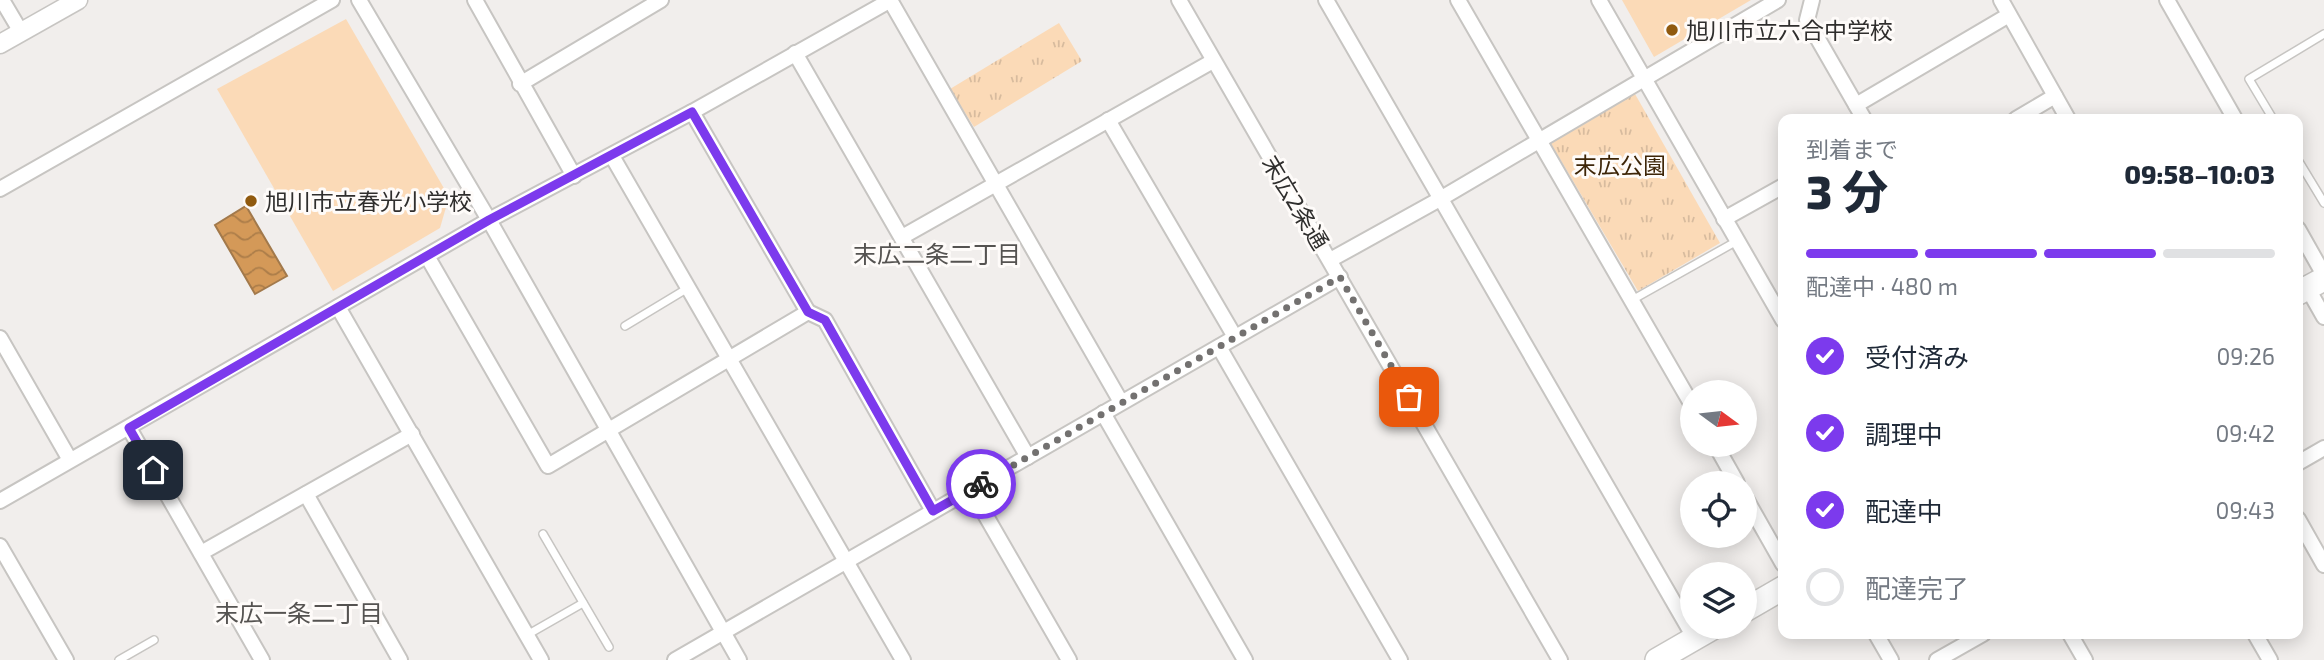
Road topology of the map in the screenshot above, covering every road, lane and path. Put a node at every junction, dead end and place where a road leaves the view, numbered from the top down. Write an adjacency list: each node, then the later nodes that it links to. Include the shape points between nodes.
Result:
1 (2, 0): 17 (street)
2 (78, 0): 17 (street)
3 (332, 0): 39 (street)
4 (359, 0): 43 (street)
5 (475, 0): 23 (street)
6 (661, 0): 23 (street)
7 (1179, 0): 21 (street, 末広2条通)
8 (1326, 0): 40 (street)
9 (1458, 0): 33 (street)
10 (1599, 0): 22 (street)
11 (1778, 0): 22 (street)
12 (1812, 0): 25 (street, via 1807,20)
13 (2001, 0): 16 (street)
14 (2167, 0): 30 (street)
15 (888, 1): 20 (street); 37 (street)
16 (2010, 15): 24 (street); 25 (street)
17 (21, 32): 19 (street)
18 (2324, 34): 31 (lane, via 2249,79)
19 (0, 44)
20 (795, 53): 26 (street); 44 (street)
21 (1213, 61): 32 (street); 48 (street, 末広2条通)
22 (1644, 78): 33 (street); 42 (street)
23 (520, 84): 36 (street)
24 (2055, 96): 28 (street); 29 (street)
25 (1856, 105): 27 (street)
26 (692, 112): 34 (street); 55 (street)
27 (1861, 114)
28 (2024, 114)
29 (2065, 114)
30 (2232, 114)
31 (2270, 114)
32 (1108, 120): 37 (street); 58 (street)
33 (1538, 140): 40 (street); 52 (street)
34 (612, 156): 36 (street); 51 (street)
35 (2303, 168): 41 (lane)
36 (574, 176): 43 (street)
37 (996, 183): 44 (street); 63 (street)
38 (1778, 189): 42 (street)
39 (0, 190)
40 (1440, 199): 48 (street); 87 (street)
41 (2324, 203)
42 (1724, 219): 45 (street)
43 (489, 220): 47 (street); 66 (street)
44 (902, 237): 69 (street)
45 (1737, 241): 52 (lane); 53 (street)
46 (2303, 247): 50 (street)
47 (427, 256): 54 (street); 66 (street, via 548,466)
48 (1330, 260): 49 (street, 末広2条通)
49 (1340, 277): 58 (street); 108 (street, 末広2条通)
50 (2313, 283): 56 (street)
51 (688, 288): 57 (lane); 61 (street)
52 (1632, 300): 62 (street)
53 (1778, 305)
54 (338, 307): 65 (street); 67 (street)
55 (808, 312): 61 (street); 75 (street, via 825,320)
56 (2324, 317)
57 (625, 326)
58 (1235, 337): 60 (street)
59 (0, 338): 70 (street)
60 (1219, 347): 63 (street); 107 (street)
61 (729, 360): 66 (street); 82 (street)
62 (1680, 384)
63 (1121, 402): 64 (street)
64 (1103, 413): 69 (street); 106 (street)
65 (129, 428): 70 (street); 80 (street)
66 (608, 430): 88 (street)
67 (412, 434): 73 (street); 89 (street)
68 (2324, 447): 71 (street)
69 (1028, 457): 72 (street)
70 (70, 460): 74 (street)
71 (2303, 460)
72 (971, 489): 75 (street); 105 (street)
73 (306, 494): 80 (street); 100 (street)
74 (0, 501)
75 (933, 511): 82 (street)
76 (1757, 518): 81 (street)
77 (2303, 528): 83 (street)
78 (543, 534): 85 (lane)
79 (0, 546): 97 (street)
80 (201, 553): 99 (street)
81 (1778, 555)
82 (846, 560): 88 (street); 104 (street)
83 (2324, 565)
84 (1778, 591): 86 (main road)
85 (583, 603): 89 (lane); 96 (lane)
86 (1757, 603)
87 (1680, 613)
88 (723, 632): 102 (street); 103 (street)
89 (527, 635): 101 (street)
90 (1695, 639): 109 (main road)
91 (1879, 639): 110 (street)
92 (1974, 639): 111 (street)
93 (2073, 639): 112 (street)
94 (2258, 639): 113 (street)
95 (154, 640): 98 (lane)
96 (609, 647)
97 (65, 660)
98 (119, 660)
99 (262, 660)
100 (400, 660)
101 (541, 660)
102 (675, 660)
103 (739, 660)
104 (903, 660)
105 (1069, 660)
106 (1245, 660)
107 (1400, 660)
108 (1560, 660)
109 (1657, 660)
110 (1891, 660)
111 (1937, 660)
112 (2085, 660)
113 (2270, 660)

